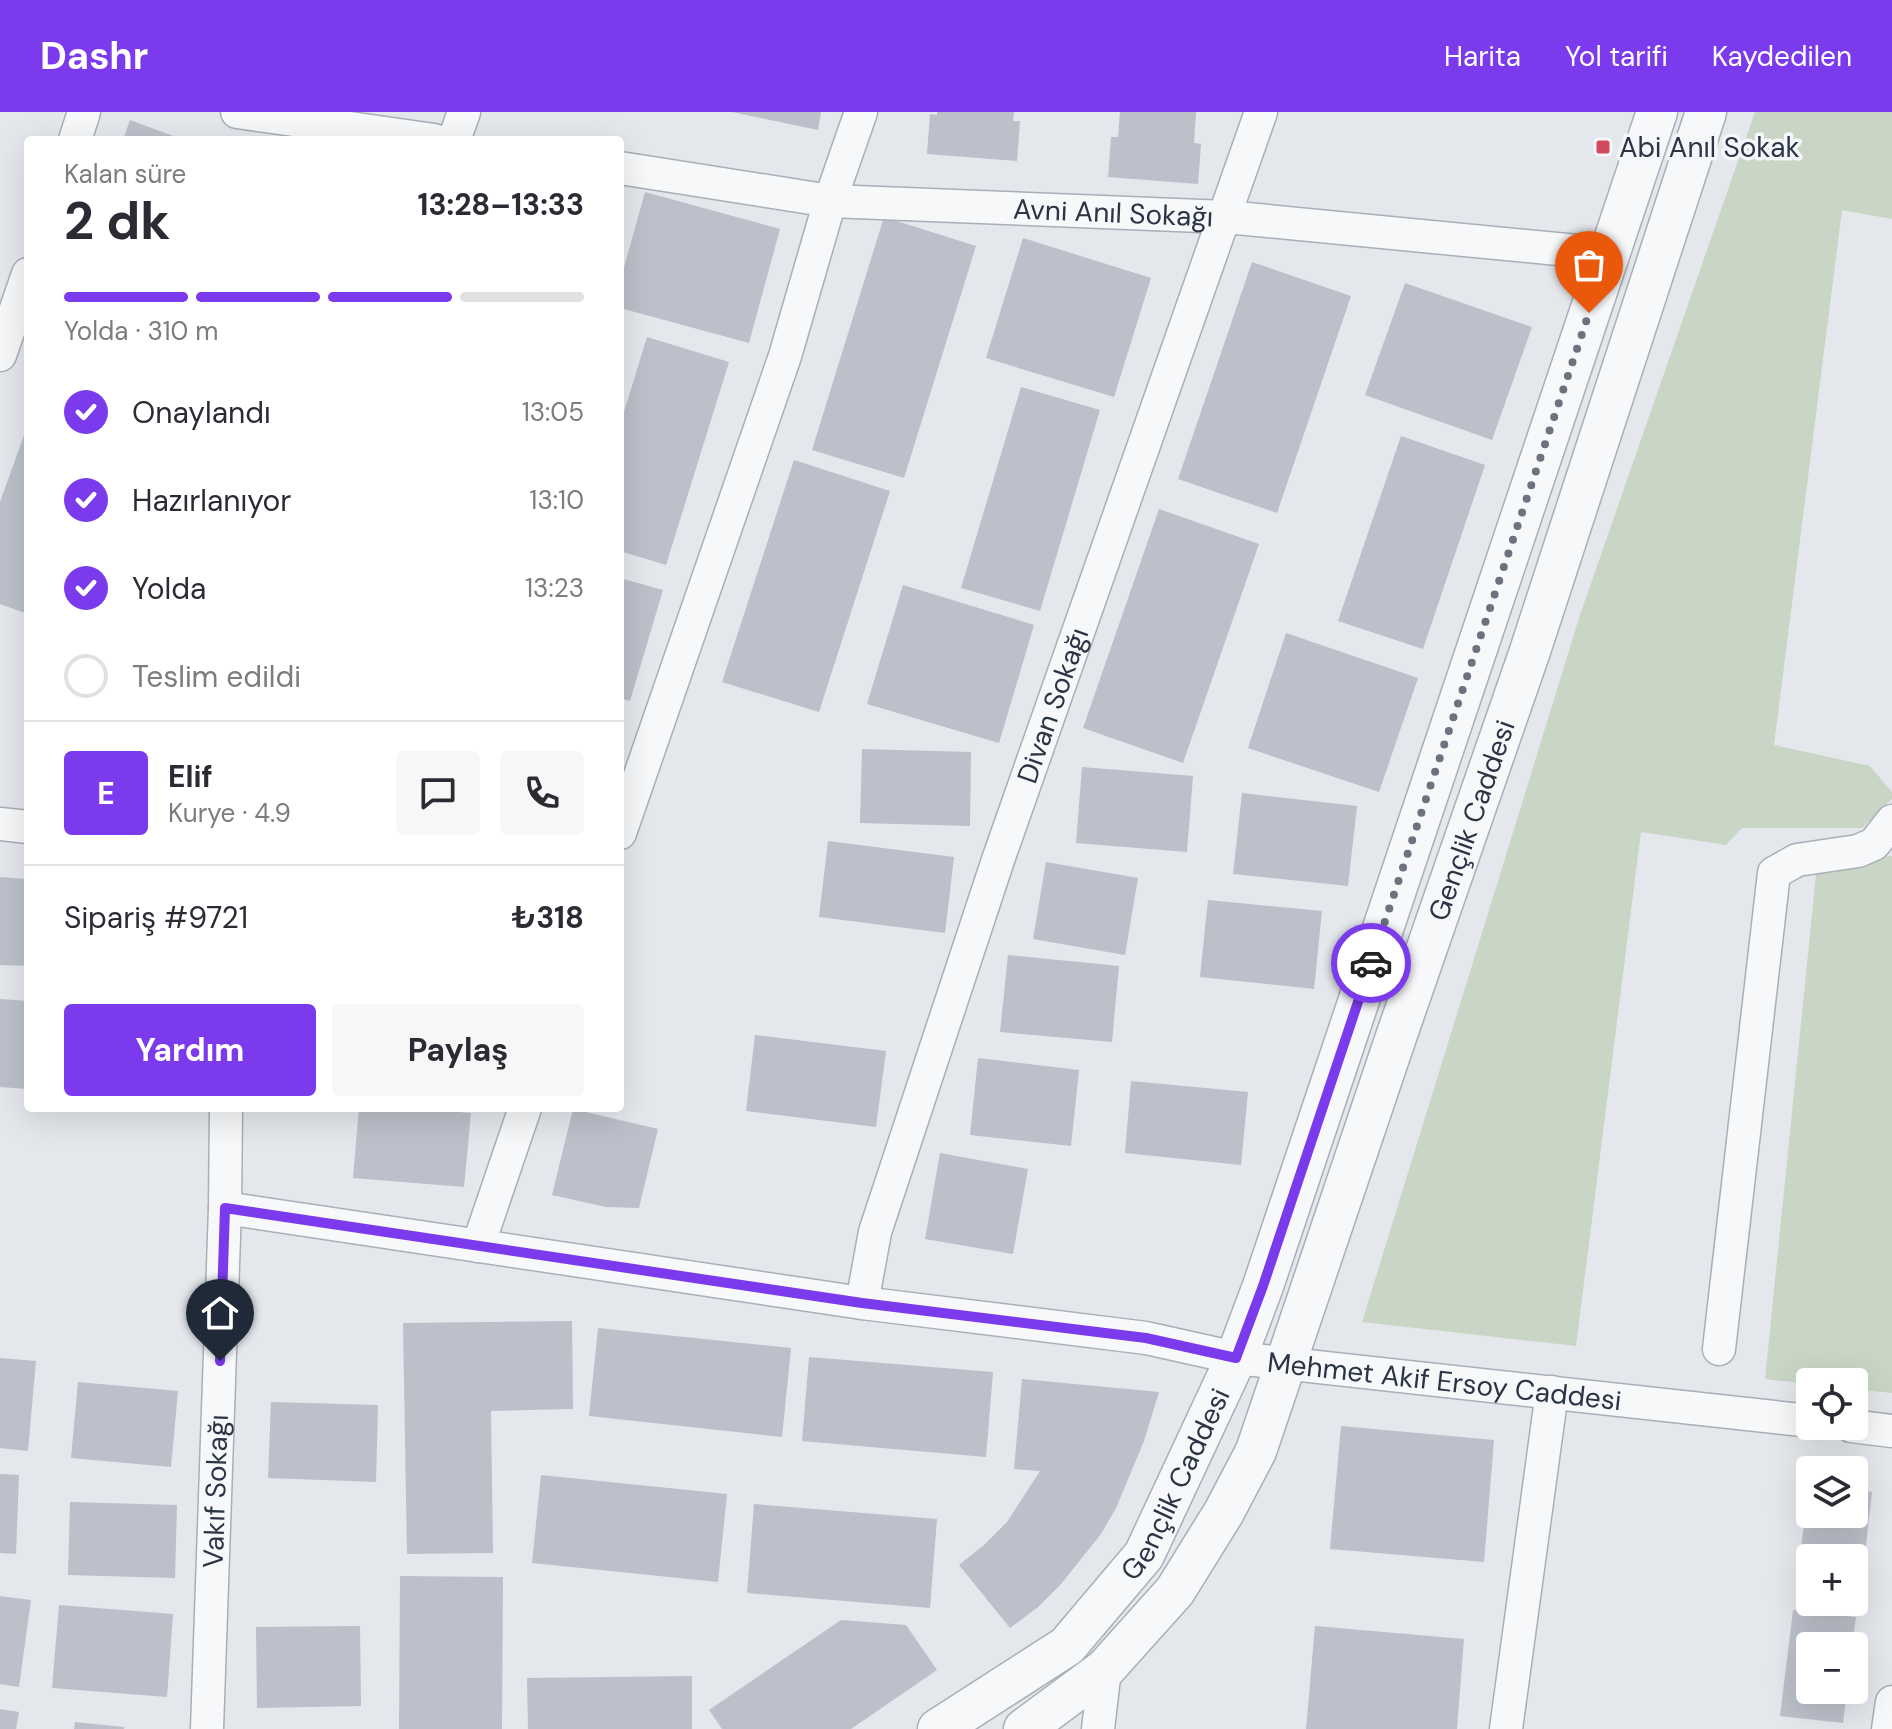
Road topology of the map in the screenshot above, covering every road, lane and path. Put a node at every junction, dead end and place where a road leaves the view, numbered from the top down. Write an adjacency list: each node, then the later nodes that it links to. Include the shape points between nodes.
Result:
1 (84, 112): 8 (street)
2 (237, 112): 9 (street)
3 (464, 112): 10 (street)
4 (861, 112): 12 (street)
5 (1261, 112): 13 (street, Divan Sokağı)
6 (1657, 112): 14 (street, Gençlik Caddesi)
7 (1706, 112): 28 (street, Gençlik Caddesi, via 1530,651)
8 (76, 136)
9 (406, 136)
10 (455, 136)
11 (624, 169): 12 (street, Avni Anıl Sokağı)
12 (830, 201): 13 (street, Avni Anıl Sokağı); 17 (street, via 785,356)
13 (1226, 217): 14 (street, Avni Anıl Sokağı); 25 (street, Divan Sokağı, via 998,860 875,1232)
14 (1609, 254): 27 (street, Gençlik Caddesi)
15 (24, 286): 16 (street)
16 (0, 355)
17 (624, 821)
18 (1892, 821): 26 (street, via 1874,844 1797,860 1774,873)
19 (0, 824): 20 (street)
20 (24, 827)
21 (226, 1112): 23 (street, Vakıf Sokağı)
22 (524, 1112): 24 (street)
23 (225, 1208): 24 (street, Mehmet Akif Ersoy Caddesi); 35 (street, Vakıf Sokağı)
24 (478, 1246): 25 (street, Mehmet Akif Ersoy Caddesi)
25 (862, 1303): 27 (street, Mehmet Akif Ersoy Caddesi, via 1146,1338)
26 (1719, 1349)
27 (1236, 1358): 28 (street, Mehmet Akif Ersoy Caddesi); 36 (street, Gençlik Caddesi, via 1144,1555 1067,1646)
28 (1285, 1362): 29 (street, Mehmet Akif Ersoy Caddesi); 33 (street, Gençlik Caddesi, via 1256,1451 1224,1512 1175,1591)
29 (1552, 1392): 30 (street, Mehmet Akif Ersoy Caddesi); 39 (street)
30 (1796, 1419)
31 (1868, 1428): 32 (street)
32 (1892, 1431)
33 (1105, 1669): 37 (street, Gençlik Caddesi); 38 (street)
34 (1892, 1702): 40 (street)
35 (207, 1729)
36 (938, 1729)
37 (1024, 1729)
38 (1098, 1729)
39 (1506, 1729)
40 (1888, 1729)

